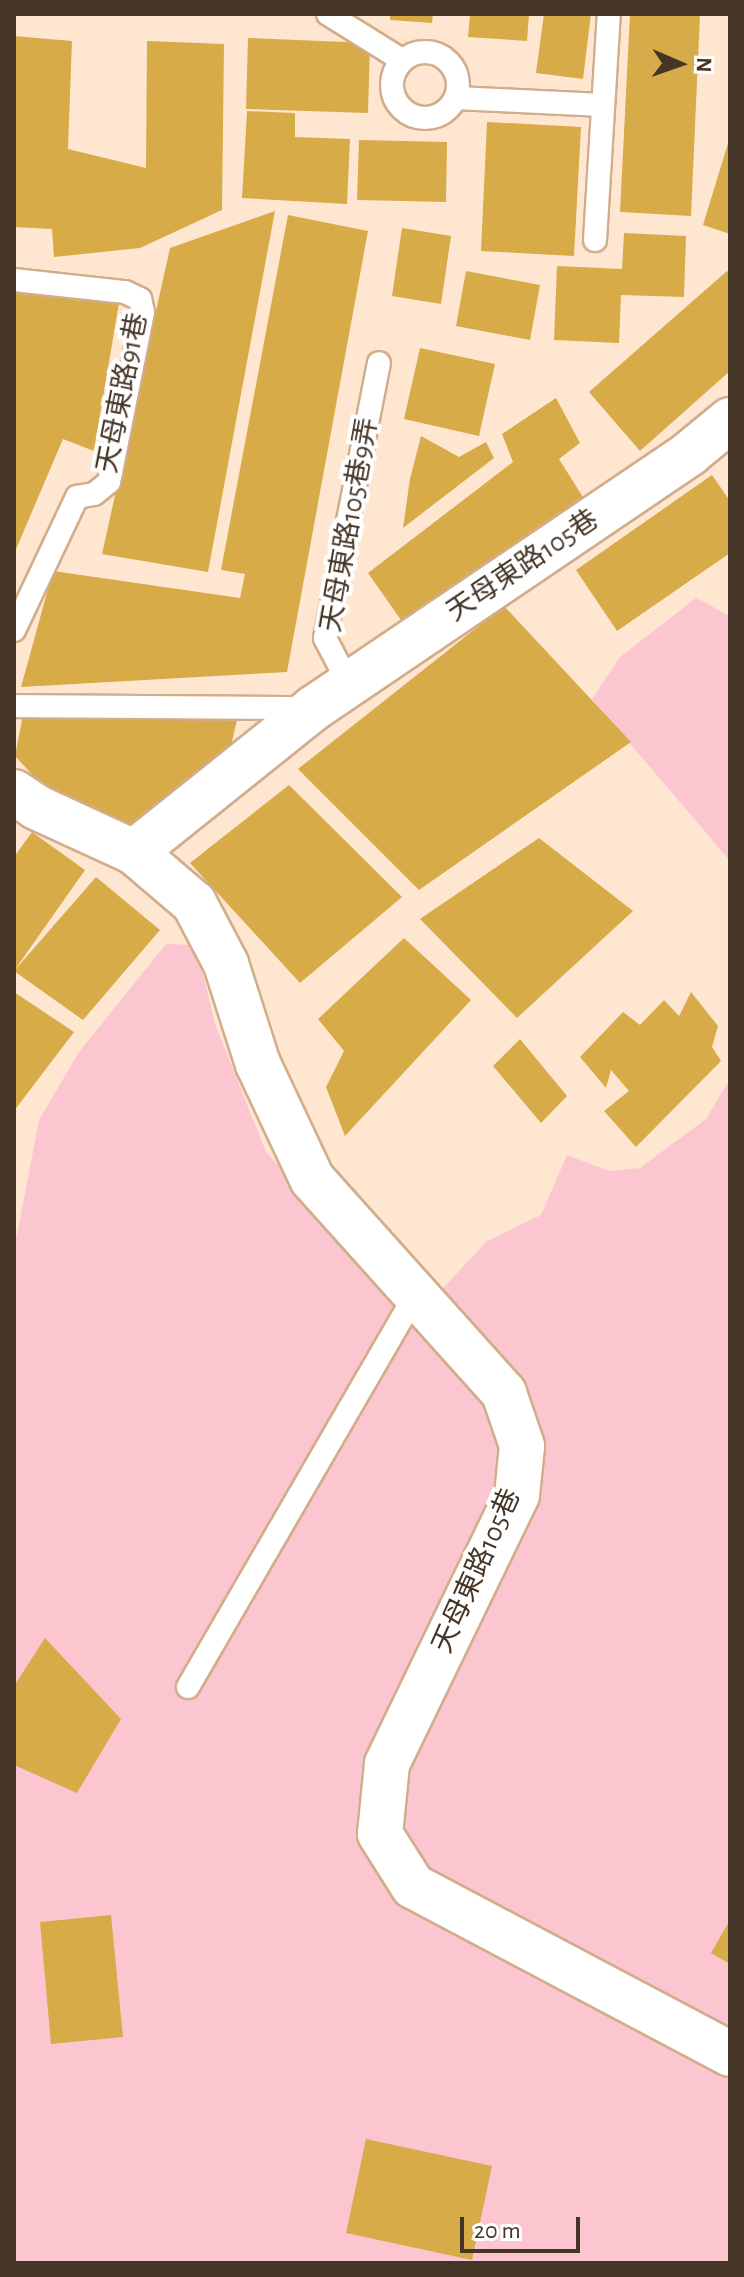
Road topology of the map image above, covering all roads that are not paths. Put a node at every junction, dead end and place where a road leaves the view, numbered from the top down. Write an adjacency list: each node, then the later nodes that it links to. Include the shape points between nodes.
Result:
1 (328, 14): 3 (lane)
2 (609, 14): 5 (lane)
3 (402, 60): 4 (lane, via 413,53 439,54 457,73); 4 (lane, via 391,83 394,96 411,115 437,116)
4 (456, 98): 5 (lane)
5 (603, 105): 6 (lane)
6 (595, 240)
7 (14, 280): 10 (lane, 天母東路91巷, via 125,292 140,299 143,312 109,482 94,494 77,497)
8 (379, 363): 11 (lane, 天母東路105巷9弄, via 325,638)
9 (730, 420): 11 (street, 天母東路105巷, via 690,453)
10 (14, 630)
11 (349, 684): 13 (street, 天母東路105巷)
12 (14, 706): 13 (lane)
13 (314, 708): 15 (street, 天母東路105巷)
14 (14, 792): 15 (street, 天母東路105巷)
15 (134, 852): 16 (street, 天母東路105巷, via 194,903 226,964 258,1064 312,1179)
16 (416, 1294): 17 (lane); 18 (street, 天母東路105巷, via 504,1393 522,1446 517,1495 387,1764 380,1834 413,1886)
17 (188, 1687)
18 (730, 2054)

